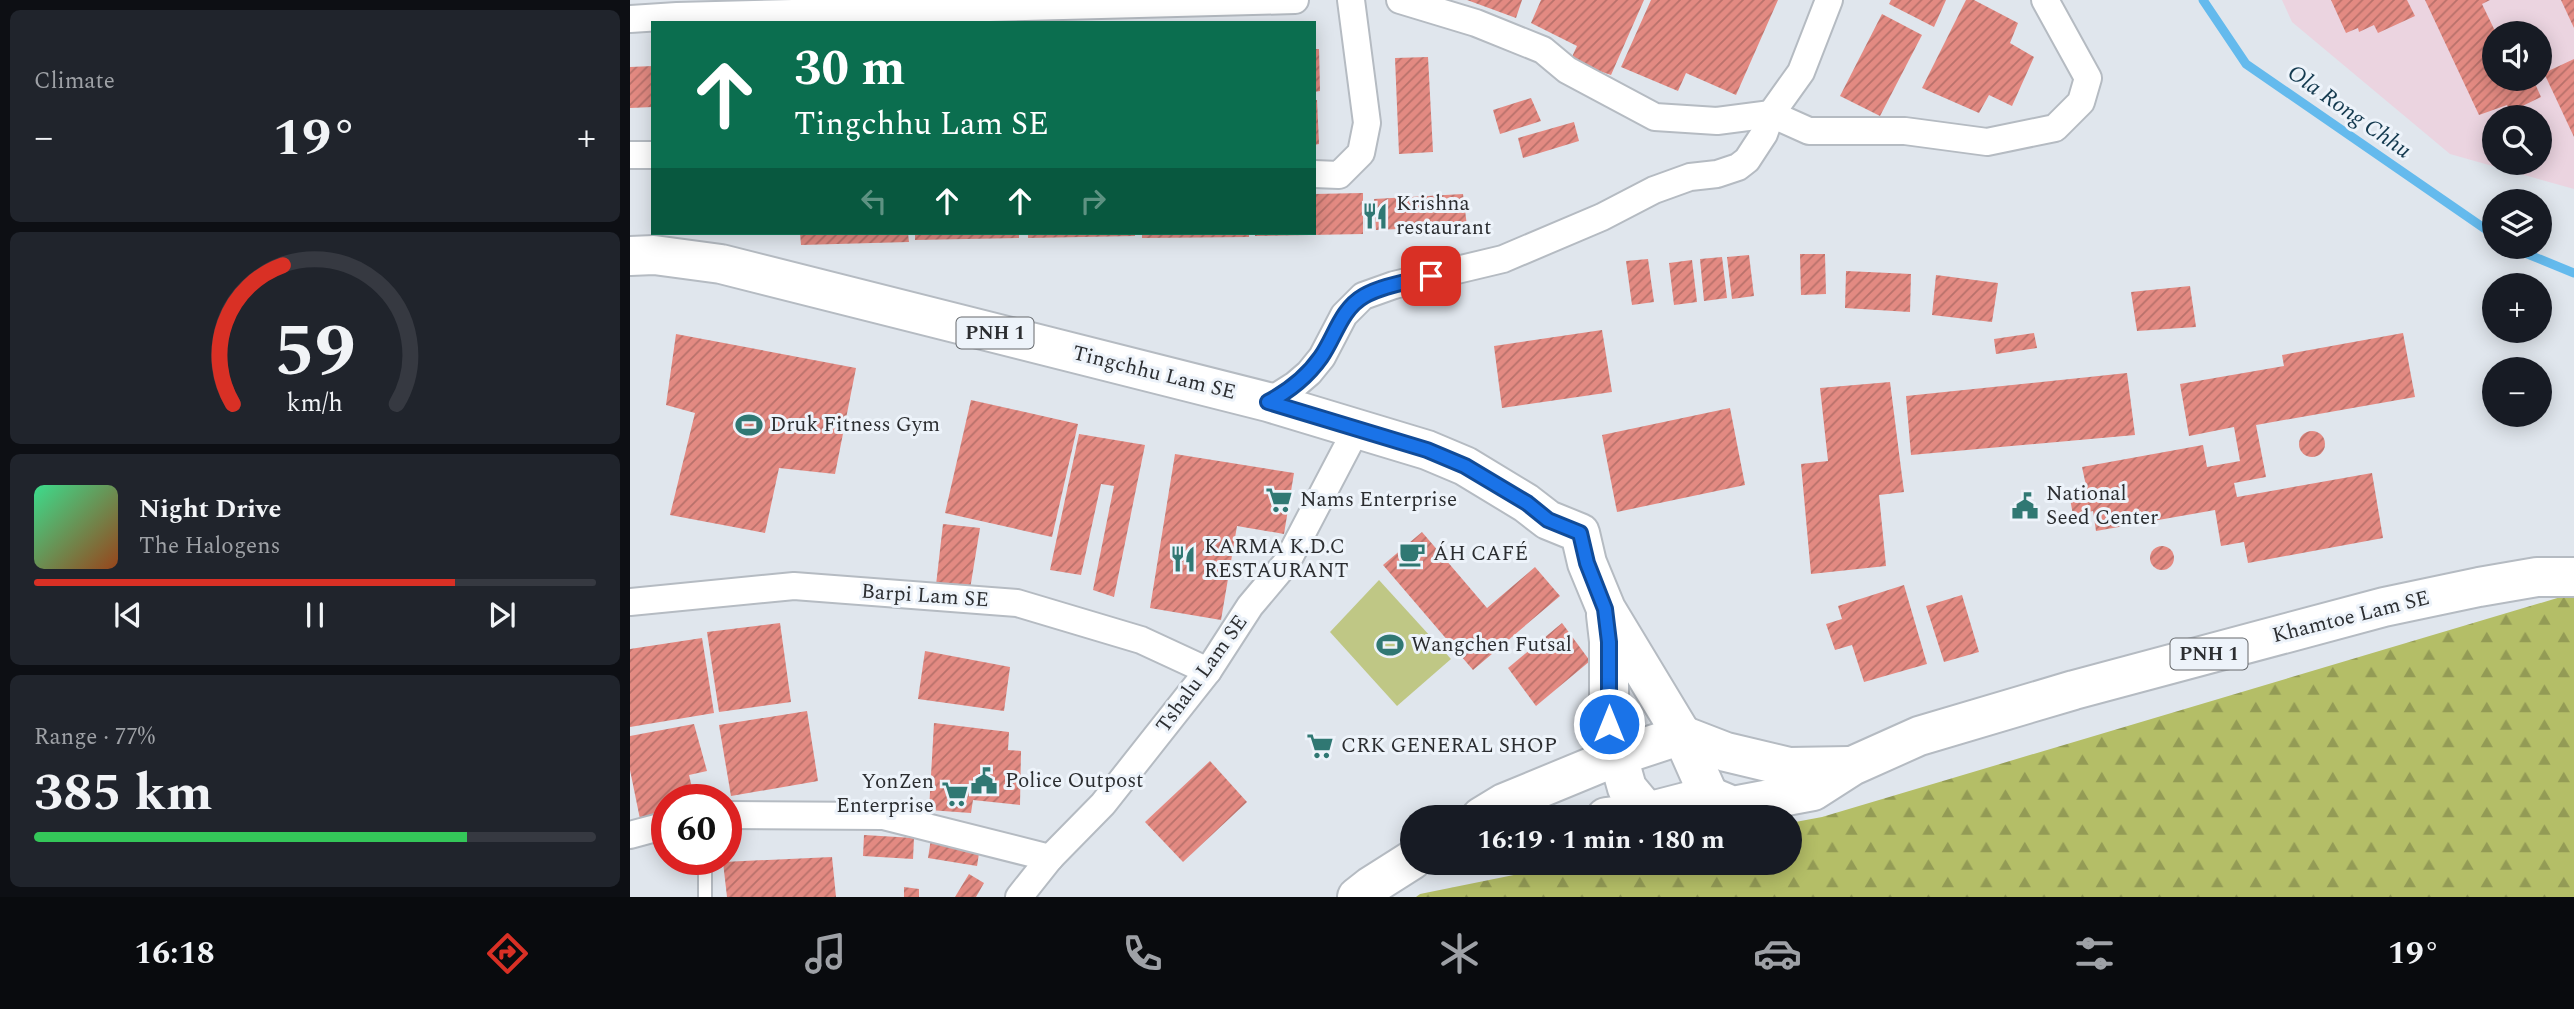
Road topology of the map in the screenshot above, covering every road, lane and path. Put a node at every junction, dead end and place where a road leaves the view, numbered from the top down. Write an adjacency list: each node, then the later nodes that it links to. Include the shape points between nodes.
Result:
1 (1295, 0): 6 (street)
2 (1351, 0): 10 (street, via 1367,123 1361,153 1339,175)
3 (1400, 0): 7 (street, via 1544,50 1567,70 1655,117 1717,121)
4 (1829, 0): 7 (street, via 1801,72)
5 (2045, 0): 7 (street, via 2088,78 2081,102 2055,128 1987,142 1905,131 1809,131)
6 (630, 19)
7 (1771, 114): 12 (street, via 1764,134 1738,167 1654,190 1602,218 1503,259 1363,296 1344,315 1309,373)
8 (630, 155): 9 (street)
9 (651, 155)
10 (1316, 174)
11 (630, 256): 12 (main road, Tingchhu Lam SE / PNH 1, via 654,254 721,264)
12 (1268, 402): 13 (main road, Tingchhu Lam SE / PNH 1)
13 (1356, 430): 16 (main road, Tingchhu Lam SE / PNH 1, via 1465,466 1548,520 1580,533); 17 (street, Tshalu Lam SE, via 1286,562 1250,606)
14 (2574, 577): 20 (main road, Khamtoe Lam SE / PNH 1, via 2479,587 2384,607 1931,732)
15 (630, 602): 17 (street, Barpi Lam SE, via 794,586 1017,603 1141,640)
16 (1605, 609): 18 (main road, PNH 1); 19 (main road, PNH 1, via 1609,724)
17 (1208, 671): 28 (street, Tshalu Lam SE, via 1103,804)
18 (1682, 735): 19 (main road); 20 (main road, Khamtoe Lam SE / PNH 1, via 1726,752 1789,767); 21 (main road)
19 (1618, 756): 22 (main road); 23 (main road, PNH 1, via 1627,788)
20 (1852, 766): 21 (main road, Khamtoe Lam SE / PNH 1, via 1813,791 1774,800 1733,806)
21 (1710, 796): 24 (main road, PNH 1)
22 (1501, 805)
23 (1641, 805)
24 (1675, 805)
25 (742, 815): 28 (street, via 883,816)
26 (651, 829): 27 (street)
27 (630, 835)
28 (1050, 858): 32 (street, Tshalu Lam SE)
29 (1400, 868): 33 (main road)
30 (705, 875): 31 (lane)
31 (705, 897)
32 (1018, 897)
33 (1357, 897)

